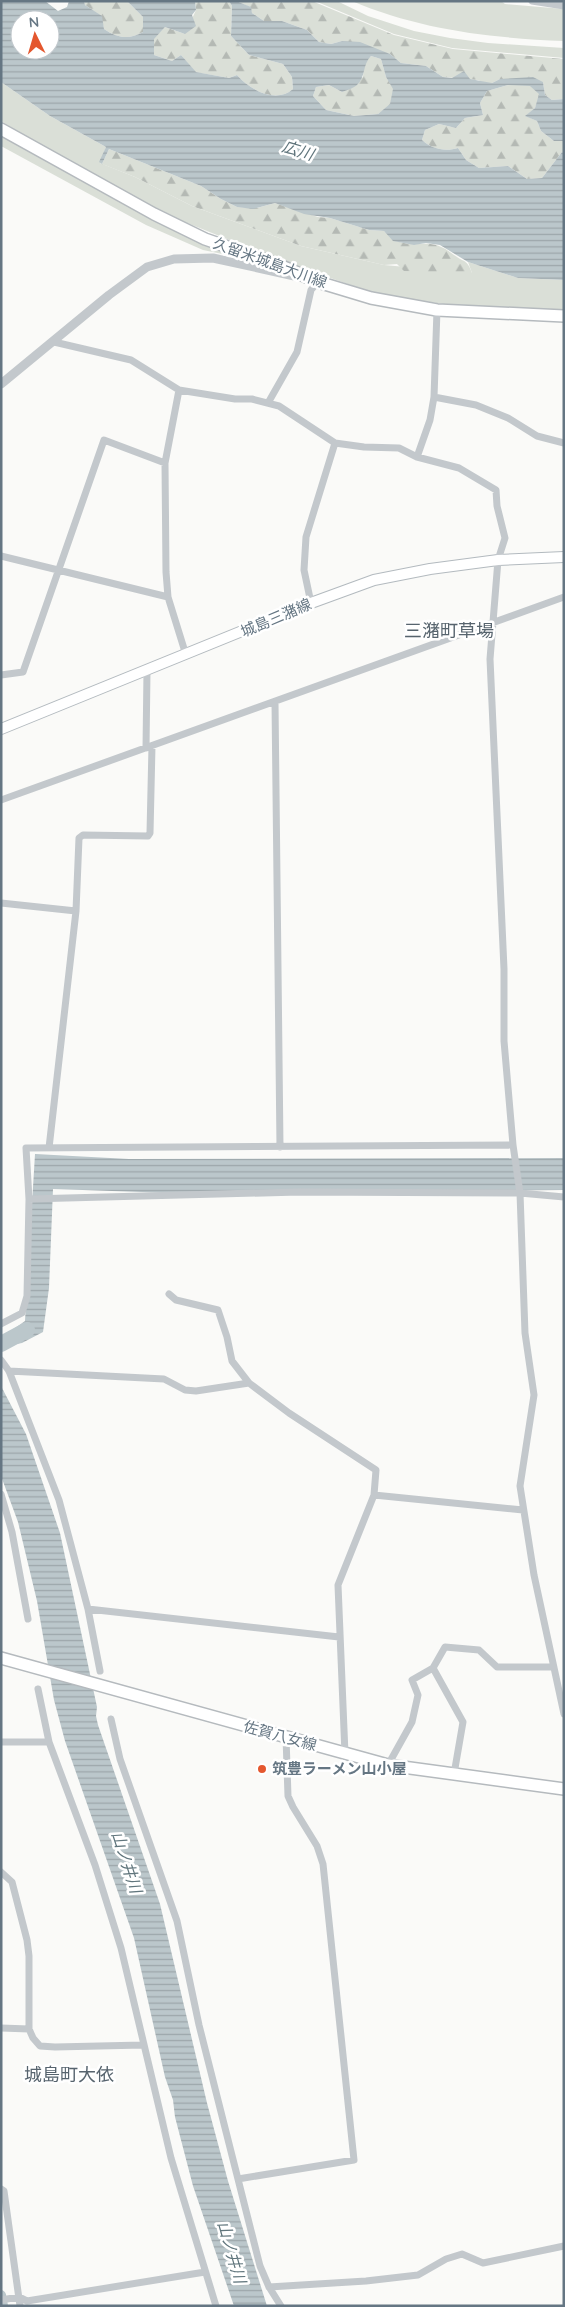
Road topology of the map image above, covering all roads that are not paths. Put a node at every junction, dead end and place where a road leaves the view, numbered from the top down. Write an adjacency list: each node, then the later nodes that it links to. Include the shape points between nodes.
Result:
1 (532, 1): 2 (street)
2 (563, 4)
3 (1, 129): 4 (main road, 久留米城島大川線, via 205,239)
4 (318, 282): 5 (main road, 久留米城島大川線, via 371,298); 7 (street, via 213,258 174,259 147,267); 11 (street, via 311,290 297,352)
5 (437, 310): 6 (main road, 久留米城島大川線); 10 (street)
6 (564, 316)
7 (54, 342): 8 (street); 9 (street, via 131,360)
8 (1, 384)
9 (179, 390): 11 (street); 15 (street)
10 (434, 398): 13 (street, via 476,405 508,418 537,436); 14 (street)
11 (268, 404): 12 (street, via 292,413)
12 (335, 443): 14 (street, via 399,448); 22 (street, via 306,537 304,570)
13 (564, 443)
14 (417, 456): 18 (street, via 459,468 496,490 505,538)
15 (166, 463): 19 (street, via 104,440); 20 (street)
16 (1, 556): 19 (street)
17 (564, 557): 18 (main road, 城島三潴線)
18 (498, 560): 22 (main road, 城島三潴線, via 374,580); 23 (street)
19 (59, 570): 20 (street); 26 (street, via 24,672)
20 (168, 597): 24 (street)
21 (564, 597): 23 (street)
22 (311, 603): 24 (main road, 城島三潴線)
23 (491, 624): 27 (street); 33 (street, via 504,1041)
24 (186, 655): 25 (main road, 城島三潴線)
25 (147, 671): 28 (main road, 城島三潴線); 29 (street)
26 (1, 675)
27 (275, 702): 29 (street); 34 (street)
28 (1, 729)
29 (149, 747): 30 (street); 32 (street, via 150,833 148,836 83,835 79,838)
30 (1, 800)
31 (1, 903): 32 (street)
32 (76, 911): 35 (street)
33 (513, 1145): 34 (street); 36 (street)
34 (280, 1147): 35 (street)
35 (49, 1148): 38 (street, via 26,1148)
36 (520, 1193): 37 (street); 38 (street, via 299,1192); 46 (street, via 525,1333 534,1395 520,1486)
37 (564, 1197)
38 (29, 1199): 40 (street, via 27,1296 22,1313)
39 (169, 1294): 43 (street, via 176,1300 218,1310 232,1361)
40 (1, 1324)
41 (2, 1362): 42 (street)
42 (9, 1371): 43 (street, via 164,1379 185,1390 196,1391); 47 (street, via 59,1500)
43 (249, 1384): 45 (street, via 376,1470)
44 (1, 1494): 48 (street)
45 (374, 1495): 46 (street); 49 (street, via 338,1585)
46 (523, 1510): 51 (street)
47 (88, 1609): 49 (street); 53 (street)
48 (28, 1619)
49 (339, 1637): 60 (street)
50 (1, 1658): 57 (main road, 佐賀八女線)
51 (553, 1667): 52 (street, via 497,1666 480,1650 445,1647); 55 (street)
52 (433, 1668): 61 (street, via 412,1680 418,1695 412,1722); 62 (street, via 463,1722)
53 (100, 1671)
54 (38, 1688): 59 (street)
55 (564, 1714)
56 (112, 1719): 68 (street, via 120,1759 177,1921 199,2025)
57 (286, 1737): 60 (main road, 佐賀八女線); 68 (street, via 288,1796 317,1846 323,1864 354,2160)
58 (1, 1742): 59 (street)
59 (49, 1742): 67 (street, via 113,1922)
60 (345, 1754): 61 (main road, 佐賀八女線)
61 (388, 1766): 62 (main road, 佐賀八女線)
62 (454, 1774): 63 (main road, 佐賀八女線)
63 (564, 1789)
64 (1, 1872): 66 (street, via 12,1882 27,1940)
65 (1, 2028): 66 (street)
66 (29, 2028): 67 (street, via 40,2046)
67 (143, 2045): 71 (street, via 171,2158)
68 (238, 2178): 72 (street, via 260,2266)
69 (1, 2189): 73 (street, via 4,2191)
70 (564, 2246): 72 (street, via 483,2263 462,2254 418,2275)
71 (205, 2272): 73 (street, via 27,2301); 76 (street)
72 (269, 2288): 77 (street)
73 (18, 2297): 74 (street); 75 (street)
74 (1, 2300)
75 (20, 2306)
76 (216, 2306)
77 (281, 2306)

